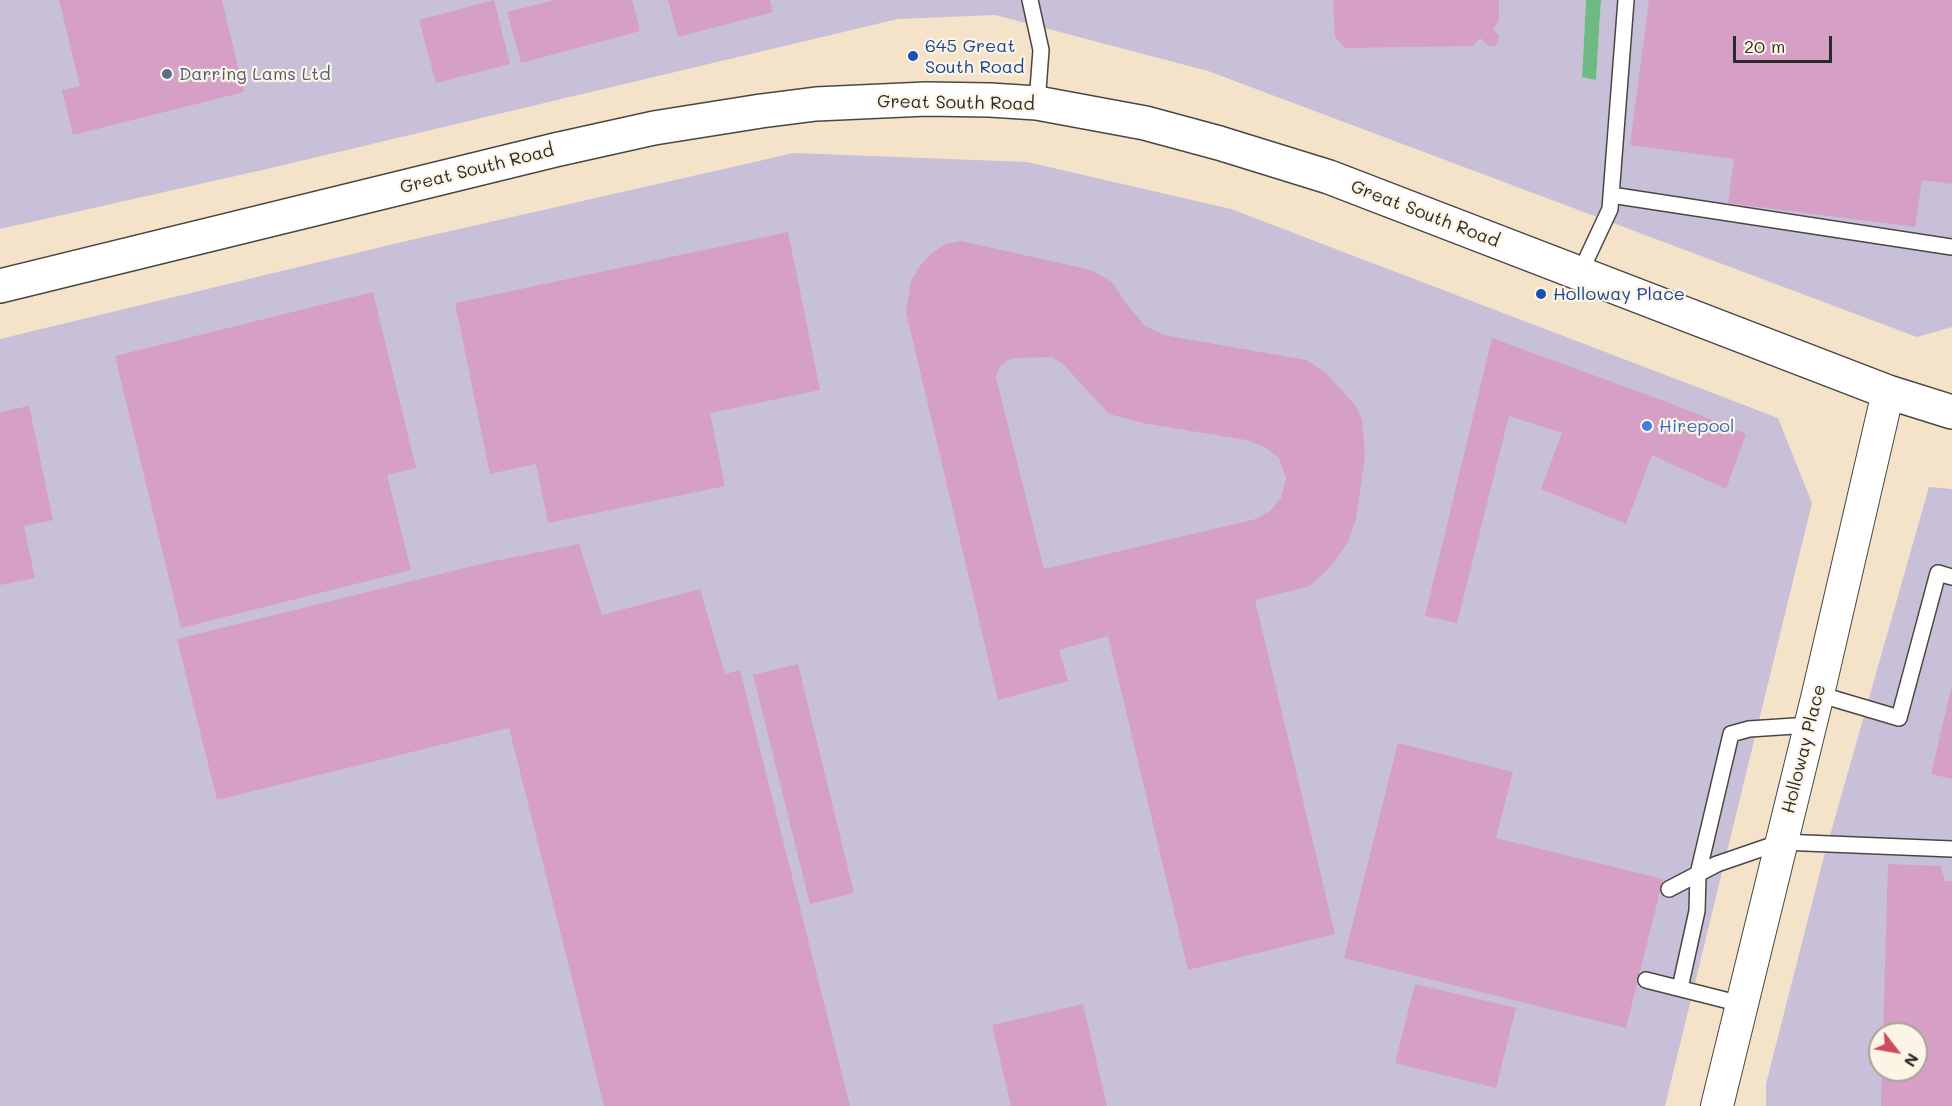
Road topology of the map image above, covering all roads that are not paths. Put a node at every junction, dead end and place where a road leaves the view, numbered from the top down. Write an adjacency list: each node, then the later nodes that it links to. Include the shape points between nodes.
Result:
1 (1030, 0): 3 (lane, via 1041,50)
2 (1626, 0): 4 (lane)
3 (1037, 103): 6 (main road, Great South Road, via 1145,123 1329,177); 7 (main road, Great South Road, via 926,99 827,104 654,128)
4 (1611, 195): 5 (lane); 6 (lane, via 1610,209)
5 (1952, 248)
6 (1580, 273): 8 (main road, Great South Road)
7 (0, 286)
8 (1888, 392): 9 (main road, Great South Road); 11 (street, Holloway Place)
9 (1952, 412)
10 (1952, 577): 11 (lane, via 1938,573 1899,718)
11 (1818, 694): 12 (street, Holloway Place)
12 (1810, 725): 13 (street, Holloway Place); 15 (lane, via 1731,734)
13 (1781, 842): 14 (lane); 15 (lane); 19 (street, Holloway Place)
14 (1952, 849)
15 (1698, 874): 16 (lane); 18 (lane, via 1697,911)
16 (1669, 889)
17 (1646, 980): 18 (lane)
18 (1680, 988): 19 (lane)
19 (1741, 1005): 20 (street, Holloway Place)
20 (1717, 1106)

